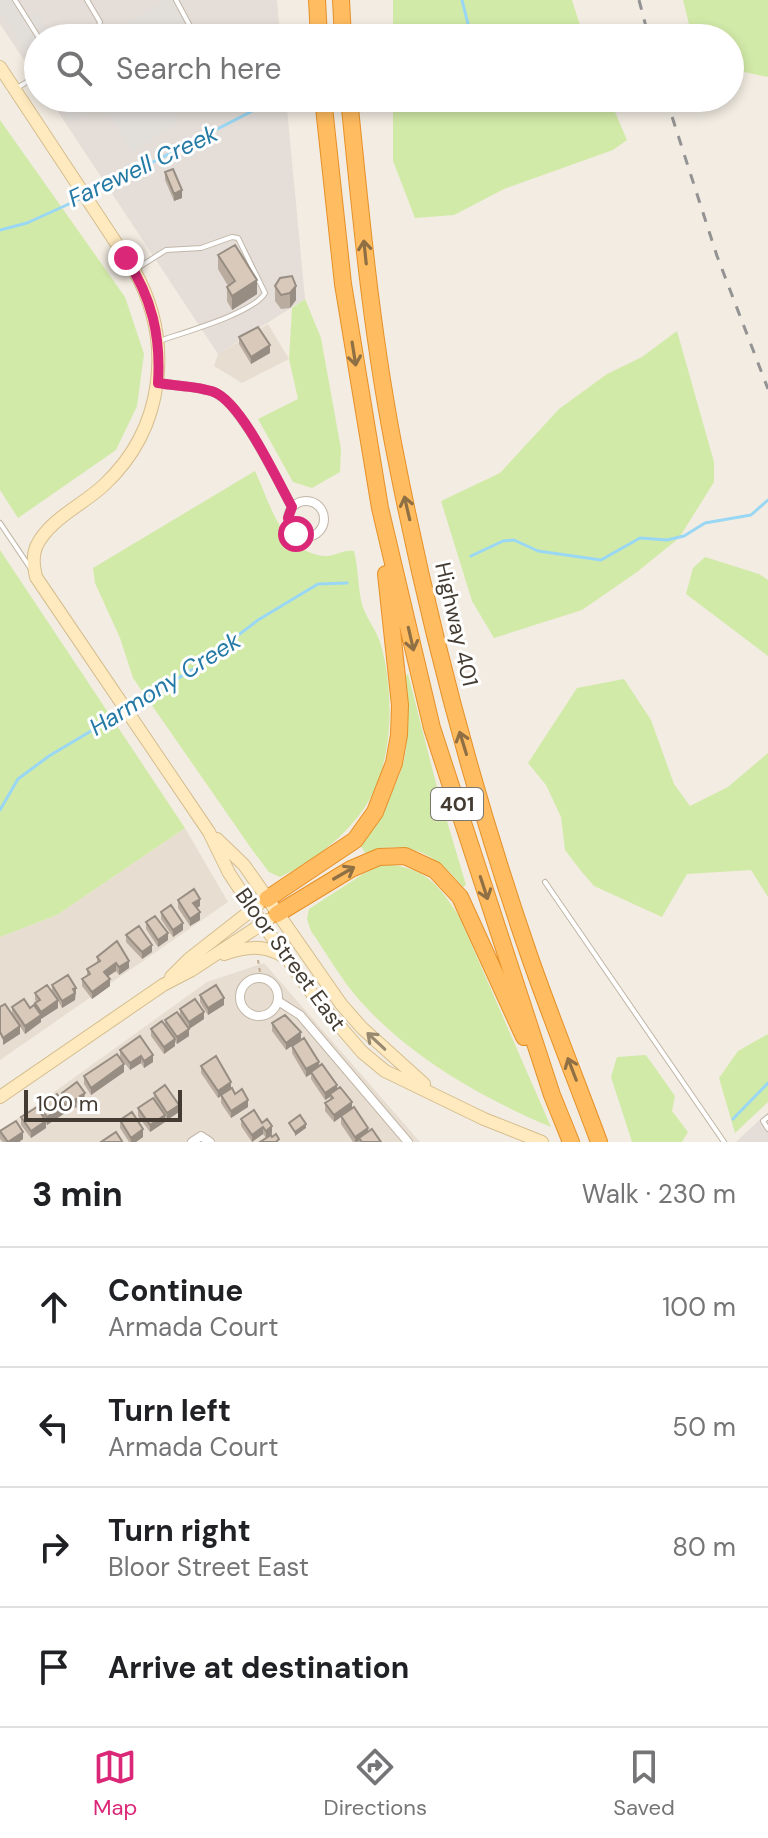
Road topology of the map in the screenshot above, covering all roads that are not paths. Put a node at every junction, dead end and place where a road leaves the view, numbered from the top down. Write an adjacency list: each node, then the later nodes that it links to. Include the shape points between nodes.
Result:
1 (15, 0): 6 (lane)
2 (87, 0): 7 (lane)
3 (176, 0): 8 (lane)
4 (317, 0): 9 (highway)
5 (341, 0): 10 (highway)
6 (30, 24)
7 (100, 24)
8 (189, 24)
9 (318, 24)
10 (342, 24)
11 (0, 67): 13 (main road)
12 (24, 84): 13 (lane)
13 (15, 89): 14 (main road)
14 (24, 103)
15 (30, 112): 18 (main road)
16 (324, 112): 22 (highway, 401, one-way to 22, via 343,284)
17 (350, 112): 45 (highway, Highway 401 / 401, one-way to 17, via 529,954 460,733 437,640 395,456 366,267)
18 (134, 270): 19 (main road, via 150,302); 19 (lane, via 166,250 238,238 265,293 231,316)
19 (159, 341): 20 (main road)
20 (158, 383): 21 (street, via 214,392 230,403); 24 (main road, via 147,424 131,454 104,485 54,524 36,548)
21 (292, 507): 21 (street, via 308,500 319,505 325,516 323,528 308,537 296,534 288,518)
22 (380, 508): 27 (highway, via 400,705 394,763 375,812 355,840); 36 (highway, 401, one-way to 36, via 432,728)
23 (0, 523): 24 (lane)
24 (36, 577): 25 (main road, Bloor Street East)
25 (209, 832): 27 (main road, Bloor Street East, via 244,865); 28 (main road, Bloor Street East)
26 (545, 882): 46 (lane)
27 (267, 899): 28 (main road); 29 (main road, Bloor Street East)
28 (252, 909): 30 (main road, Bloor Street East); 33 (main road)
29 (277, 914): 30 (main road); 35 (main road, Bloor Street East, one-way to 29, via 362,1028); 36 (highway, one-way to 36, via 379,857 405,856 435,870 460,897)
30 (262, 923): 31 (main road); 32 (main road, Bloor Street East)
31 (210, 959): 32 (main road, via 246,948 274,951); 33 (main road)
32 (287, 959): 35 (main road, Bloor Street East, via 362,1052 385,1071)
33 (163, 985): 37 (main road)
34 (278, 1001): 34 (street, via 261,1017 245,1010 240,999 243,987 261,978 276,988); 43 (street, via 300,1015)
35 (434, 1093): 40 (main road, Bloor Street East)
36 (552, 1095): 44 (highway, 401)
37 (0, 1097)
38 (768, 1117): 39 (lane, via 763,1121)
39 (768, 1129)
40 (538, 1141)
41 (192, 1142): 42 (street, via 201,1136)
42 (210, 1142)
43 (408, 1142)
44 (571, 1142)
45 (599, 1142)
46 (724, 1142)

